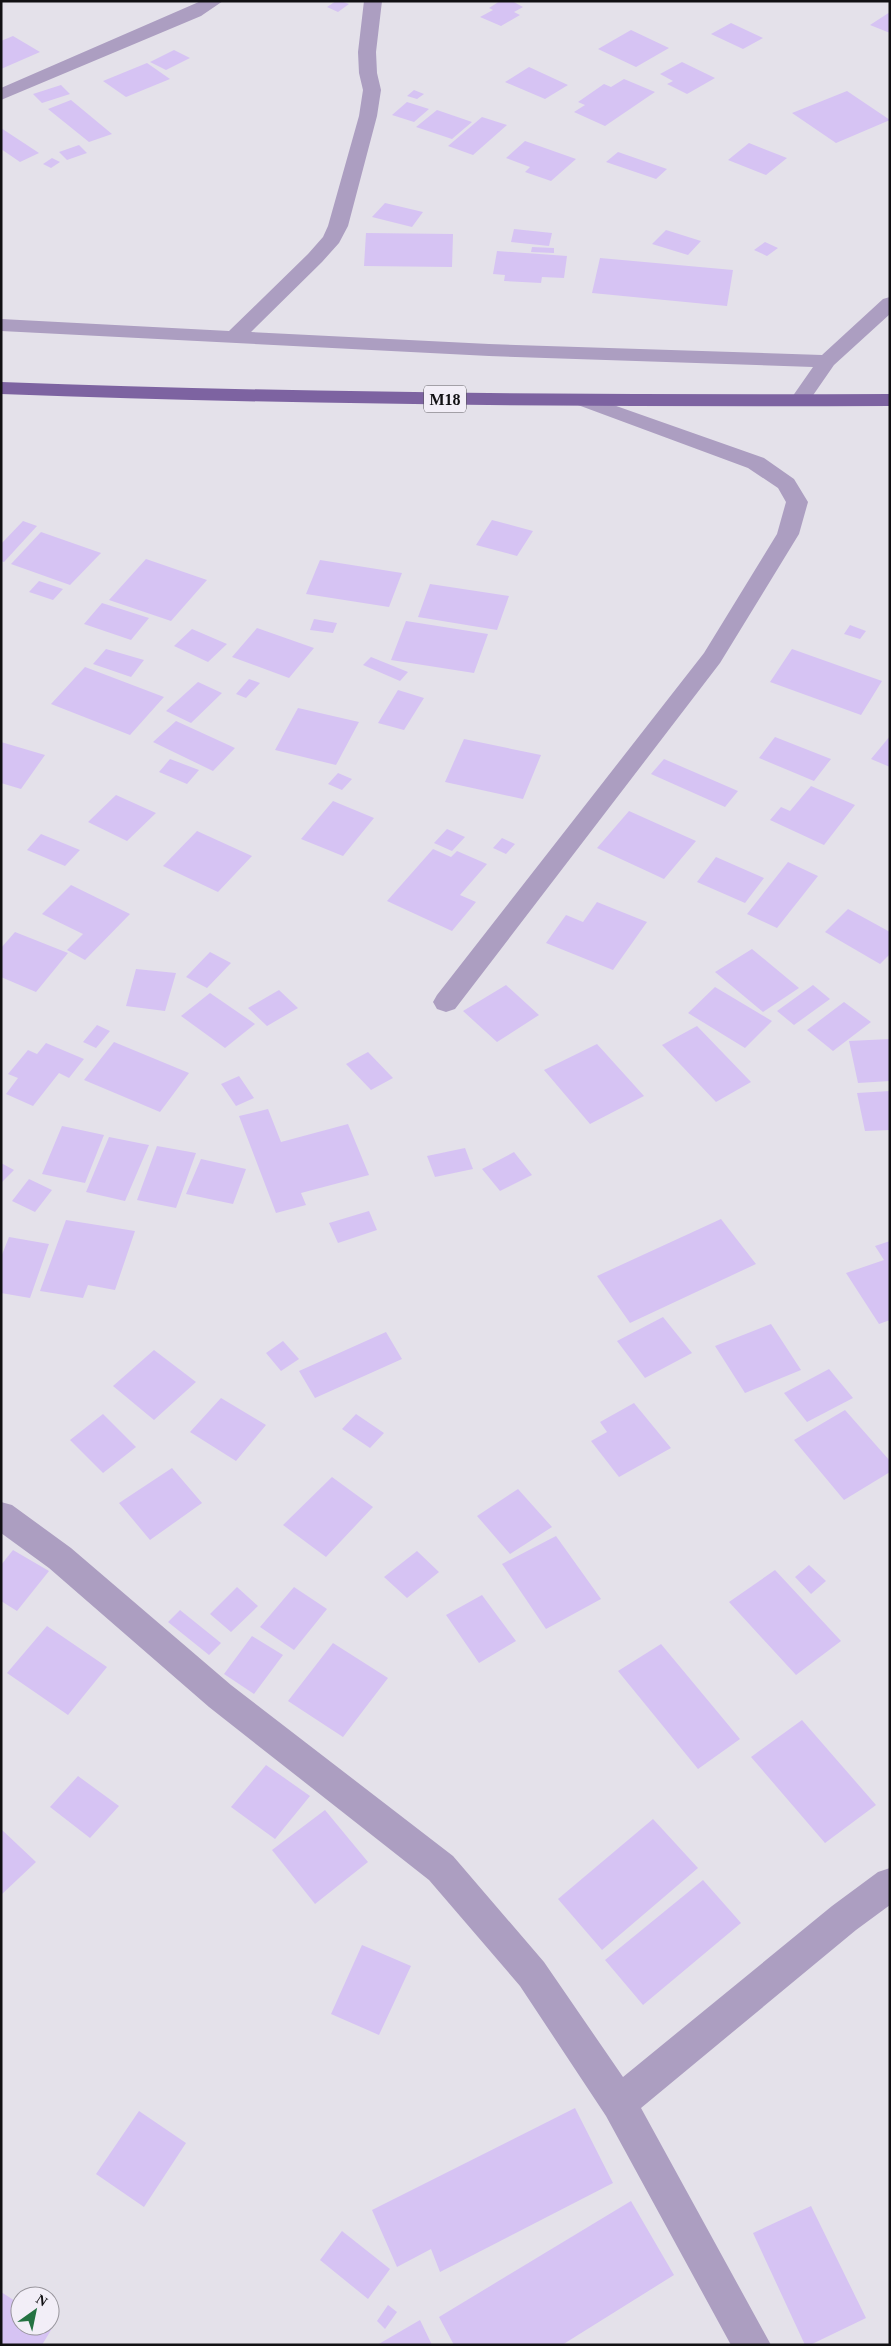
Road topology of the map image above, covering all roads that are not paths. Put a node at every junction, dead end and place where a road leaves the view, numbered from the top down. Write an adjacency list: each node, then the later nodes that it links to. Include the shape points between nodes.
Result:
1 (214, 1): 3 (street)
2 (374, 1): 6 (street, via 368,52 372,90 368,116 338,226 332,239 315,258)
3 (1, 95)
4 (890, 303): 7 (street)
5 (1, 325): 6 (street)
6 (234, 337): 7 (street, via 489,350)
7 (827, 361): 9 (street)
8 (1, 388): 11 (main road, M18, via 214,396)
9 (800, 400): 10 (main road, M18); 11 (main road, M18)
10 (890, 400)
11 (585, 401): 12 (street, via 756,463 786,484 797,502 788,534 712,658)
12 (446, 1002)
13 (1, 1515): 15 (street, via 60,1558 220,1696 441,1868 532,1974)
14 (890, 1884): 15 (street)
15 (619, 2103): 16 (street)
16 (752, 2345)

